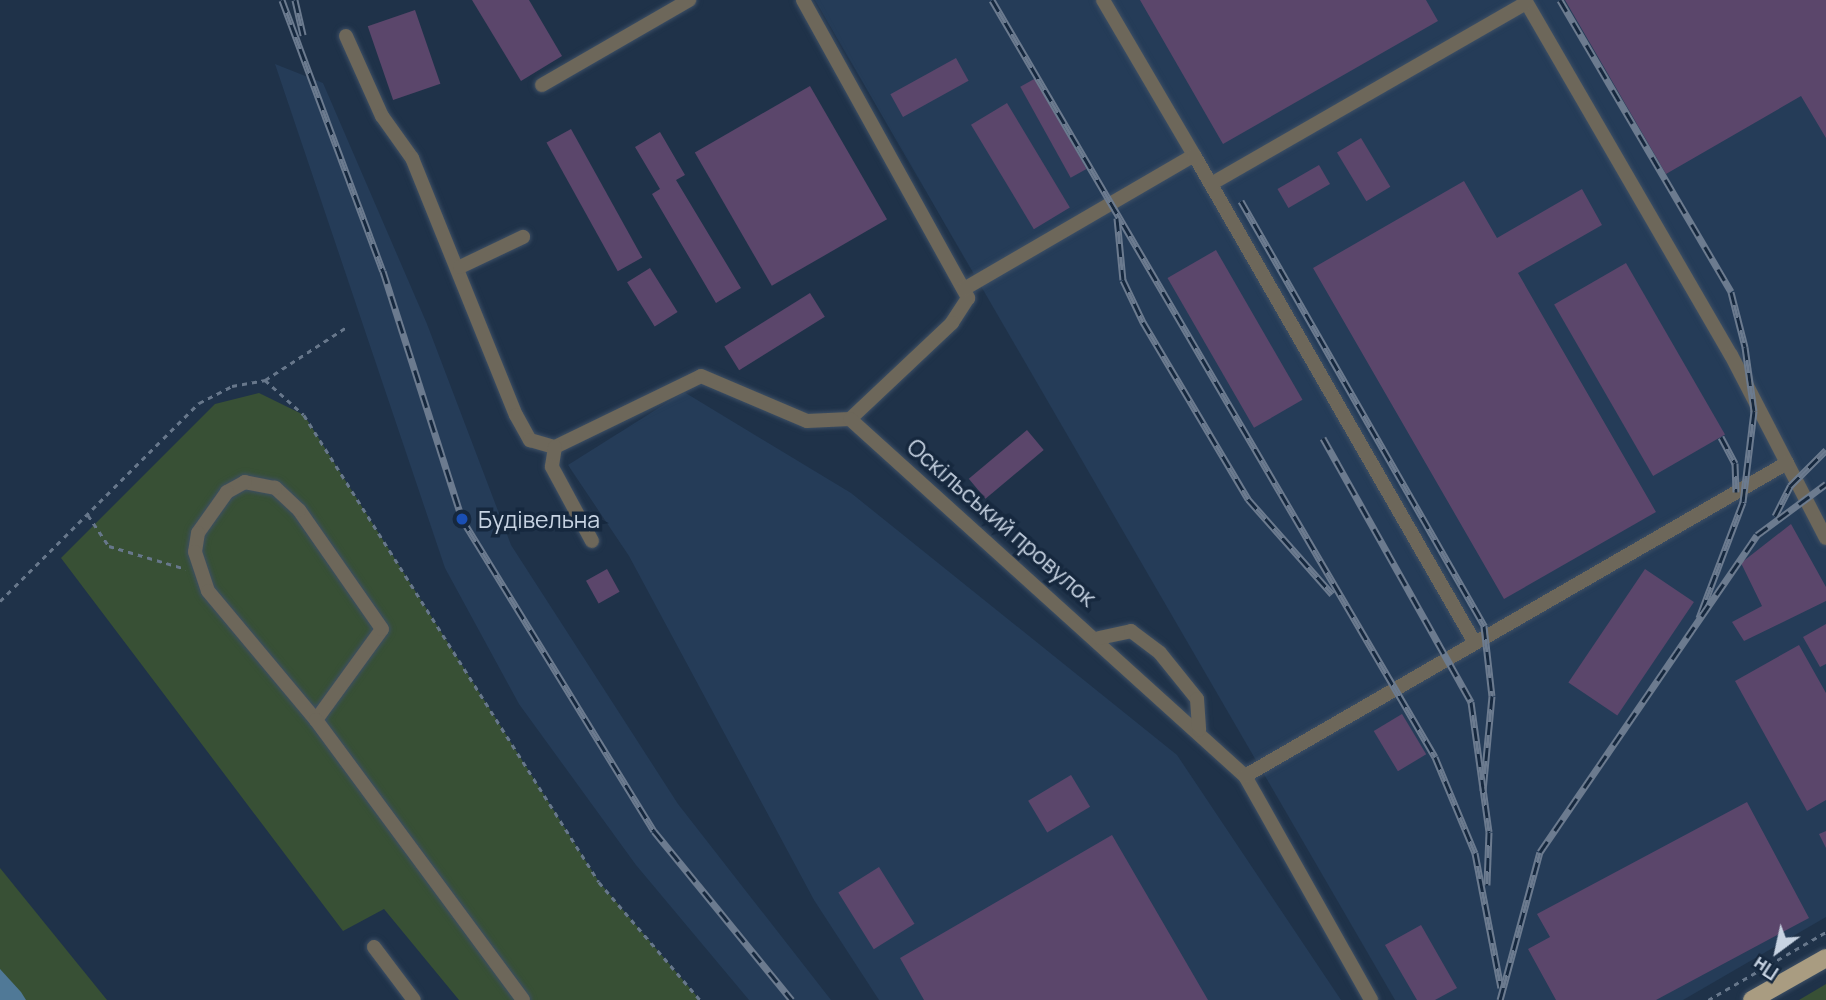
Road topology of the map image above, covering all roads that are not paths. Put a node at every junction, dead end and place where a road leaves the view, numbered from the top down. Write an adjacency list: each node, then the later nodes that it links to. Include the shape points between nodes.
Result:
1 (689, 0): 6 (street)
2 (803, 0): 11 (street)
3 (1103, 0): 7 (street)
4 (1525, 1): 8 (street); 14 (street)
5 (346, 36): 10 (street, via 382,116 412,158)
6 (542, 85)
7 (1194, 155): 8 (street); 11 (street)
8 (1211, 184): 18 (street)
9 (523, 237): 10 (street)
10 (460, 267): 13 (street, via 516,415 530,440)
11 (964, 289): 12 (street, via 968,298 952,323)
12 (850, 419): 13 (street, via 807,421 701,376); 17 (street, Оскільський провулок)
13 (555, 446): 16 (street, via 552,467)
14 (1787, 463): 15 (street); 18 (street)
15 (1826, 538)
16 (592, 541)
17 (1099, 638): 20 (street, Оскільський провулок); 20 (street, via 1131,631 1160,653 1197,699)
18 (1475, 643): 21 (street)
19 (316, 720): 19 (street, via 199,574 198,533 227,492 245,482 275,488 299,510 382,629); 25 (street)
20 (1199, 730): 21 (street, Оскільський провулок)
21 (1245, 776): 26 (street, Оскільський провулок)
22 (374, 947): 24 (street)
23 (1826, 958): 27 (main road)
24 (414, 1000)
25 (523, 1000)
26 (1371, 1000)
27 (1752, 1000)

